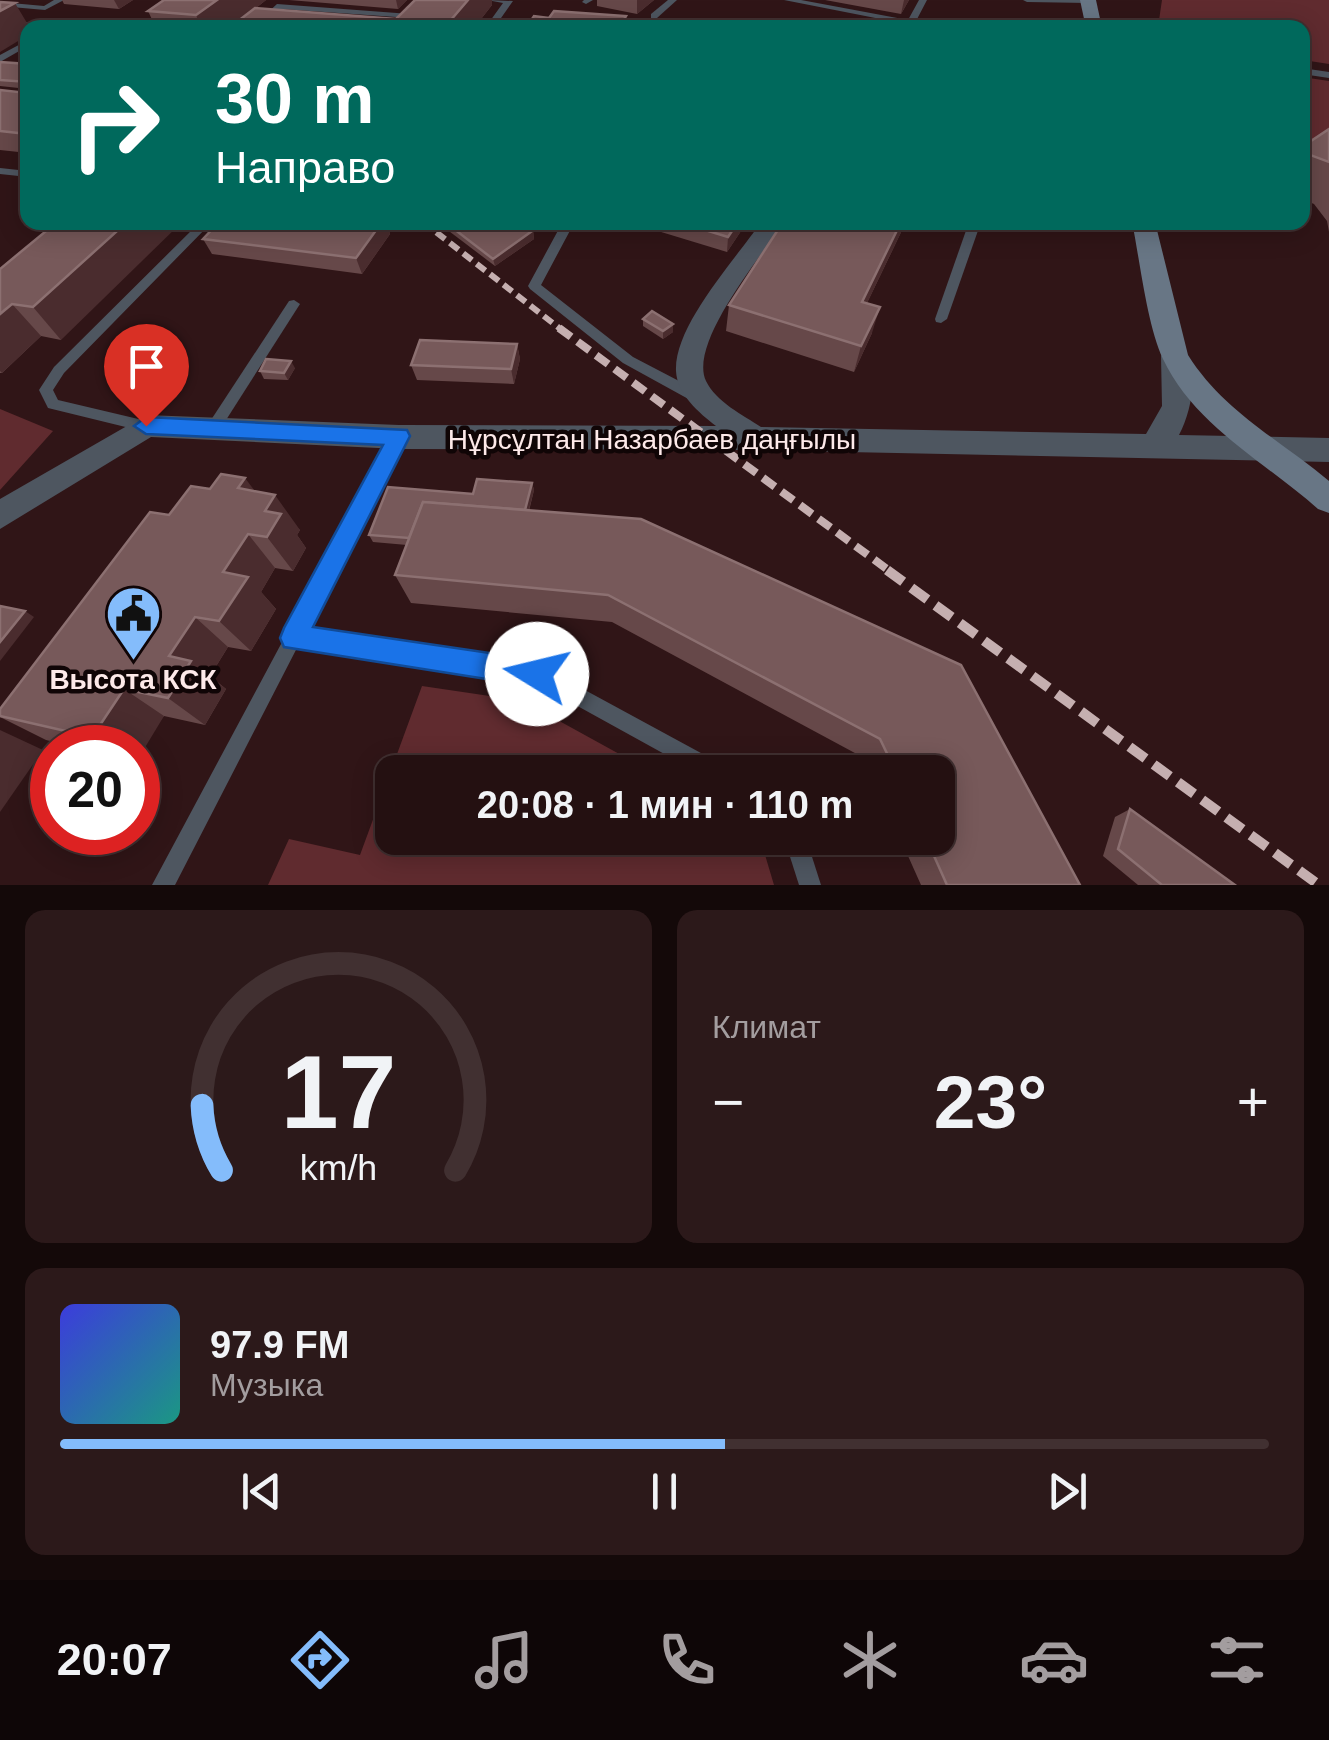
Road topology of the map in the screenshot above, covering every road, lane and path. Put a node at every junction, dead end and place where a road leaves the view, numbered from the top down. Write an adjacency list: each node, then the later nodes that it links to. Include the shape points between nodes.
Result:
1 (60, 0): 7 (lane, via 45,8)
2 (490, 0): 11 (lane, via 509,2)
3 (672, 0): 8 (lane)
4 (788, 0): 12 (lane)
5 (1027, 0): 6 (lane)
6 (1087, 0)
7 (0, 4)
8 (654, 16)
9 (264, 20): 10 (lane, via 280,6 414,12)
10 (407, 20)
11 (495, 20)
12 (899, 20)
13 (199, 230): 22 (lane, via 46,390 54,404)
14 (564, 230): 21 (lane, via 534,286 628,360)
15 (769, 230): 21 (street, via 692,344 689,374)
16 (973, 230): 19 (lane)
17 (1144, 230): 20 (main road)
18 (294, 304): 23 (lane)
19 (941, 319)
20 (1175, 356): 26 (street, via 1176,416); 27 (main road, via 1194,388)
21 (707, 403): 25 (street)
22 (146, 426): 23 (street, Нұрсұлтан Назарбаев даңғылы); 30 (street)
23 (214, 427): 24 (street, Нұрсұлтан Назарбаев даңғылы)
24 (399, 436): 25 (street, Нұрсұлтан Назарбаев даңғылы); 31 (lane)
25 (755, 438): 26 (street, Нұрсұлтан Назарбаев даңғылы)
26 (1152, 448): 27 (street, Нұрсұлтан Назарбаев даңғылы)
27 (1267, 450): 28 (street, Нұрсұлтан Назарбаев даңғылы); 29 (main road)
28 (1329, 450)
29 (1329, 500)
30 (0, 516)
31 (294, 638): 32 (lane, via 537,674); 34 (lane)
32 (685, 755)
33 (800, 855): 35 (lane)
34 (163, 885)
35 (810, 885)

